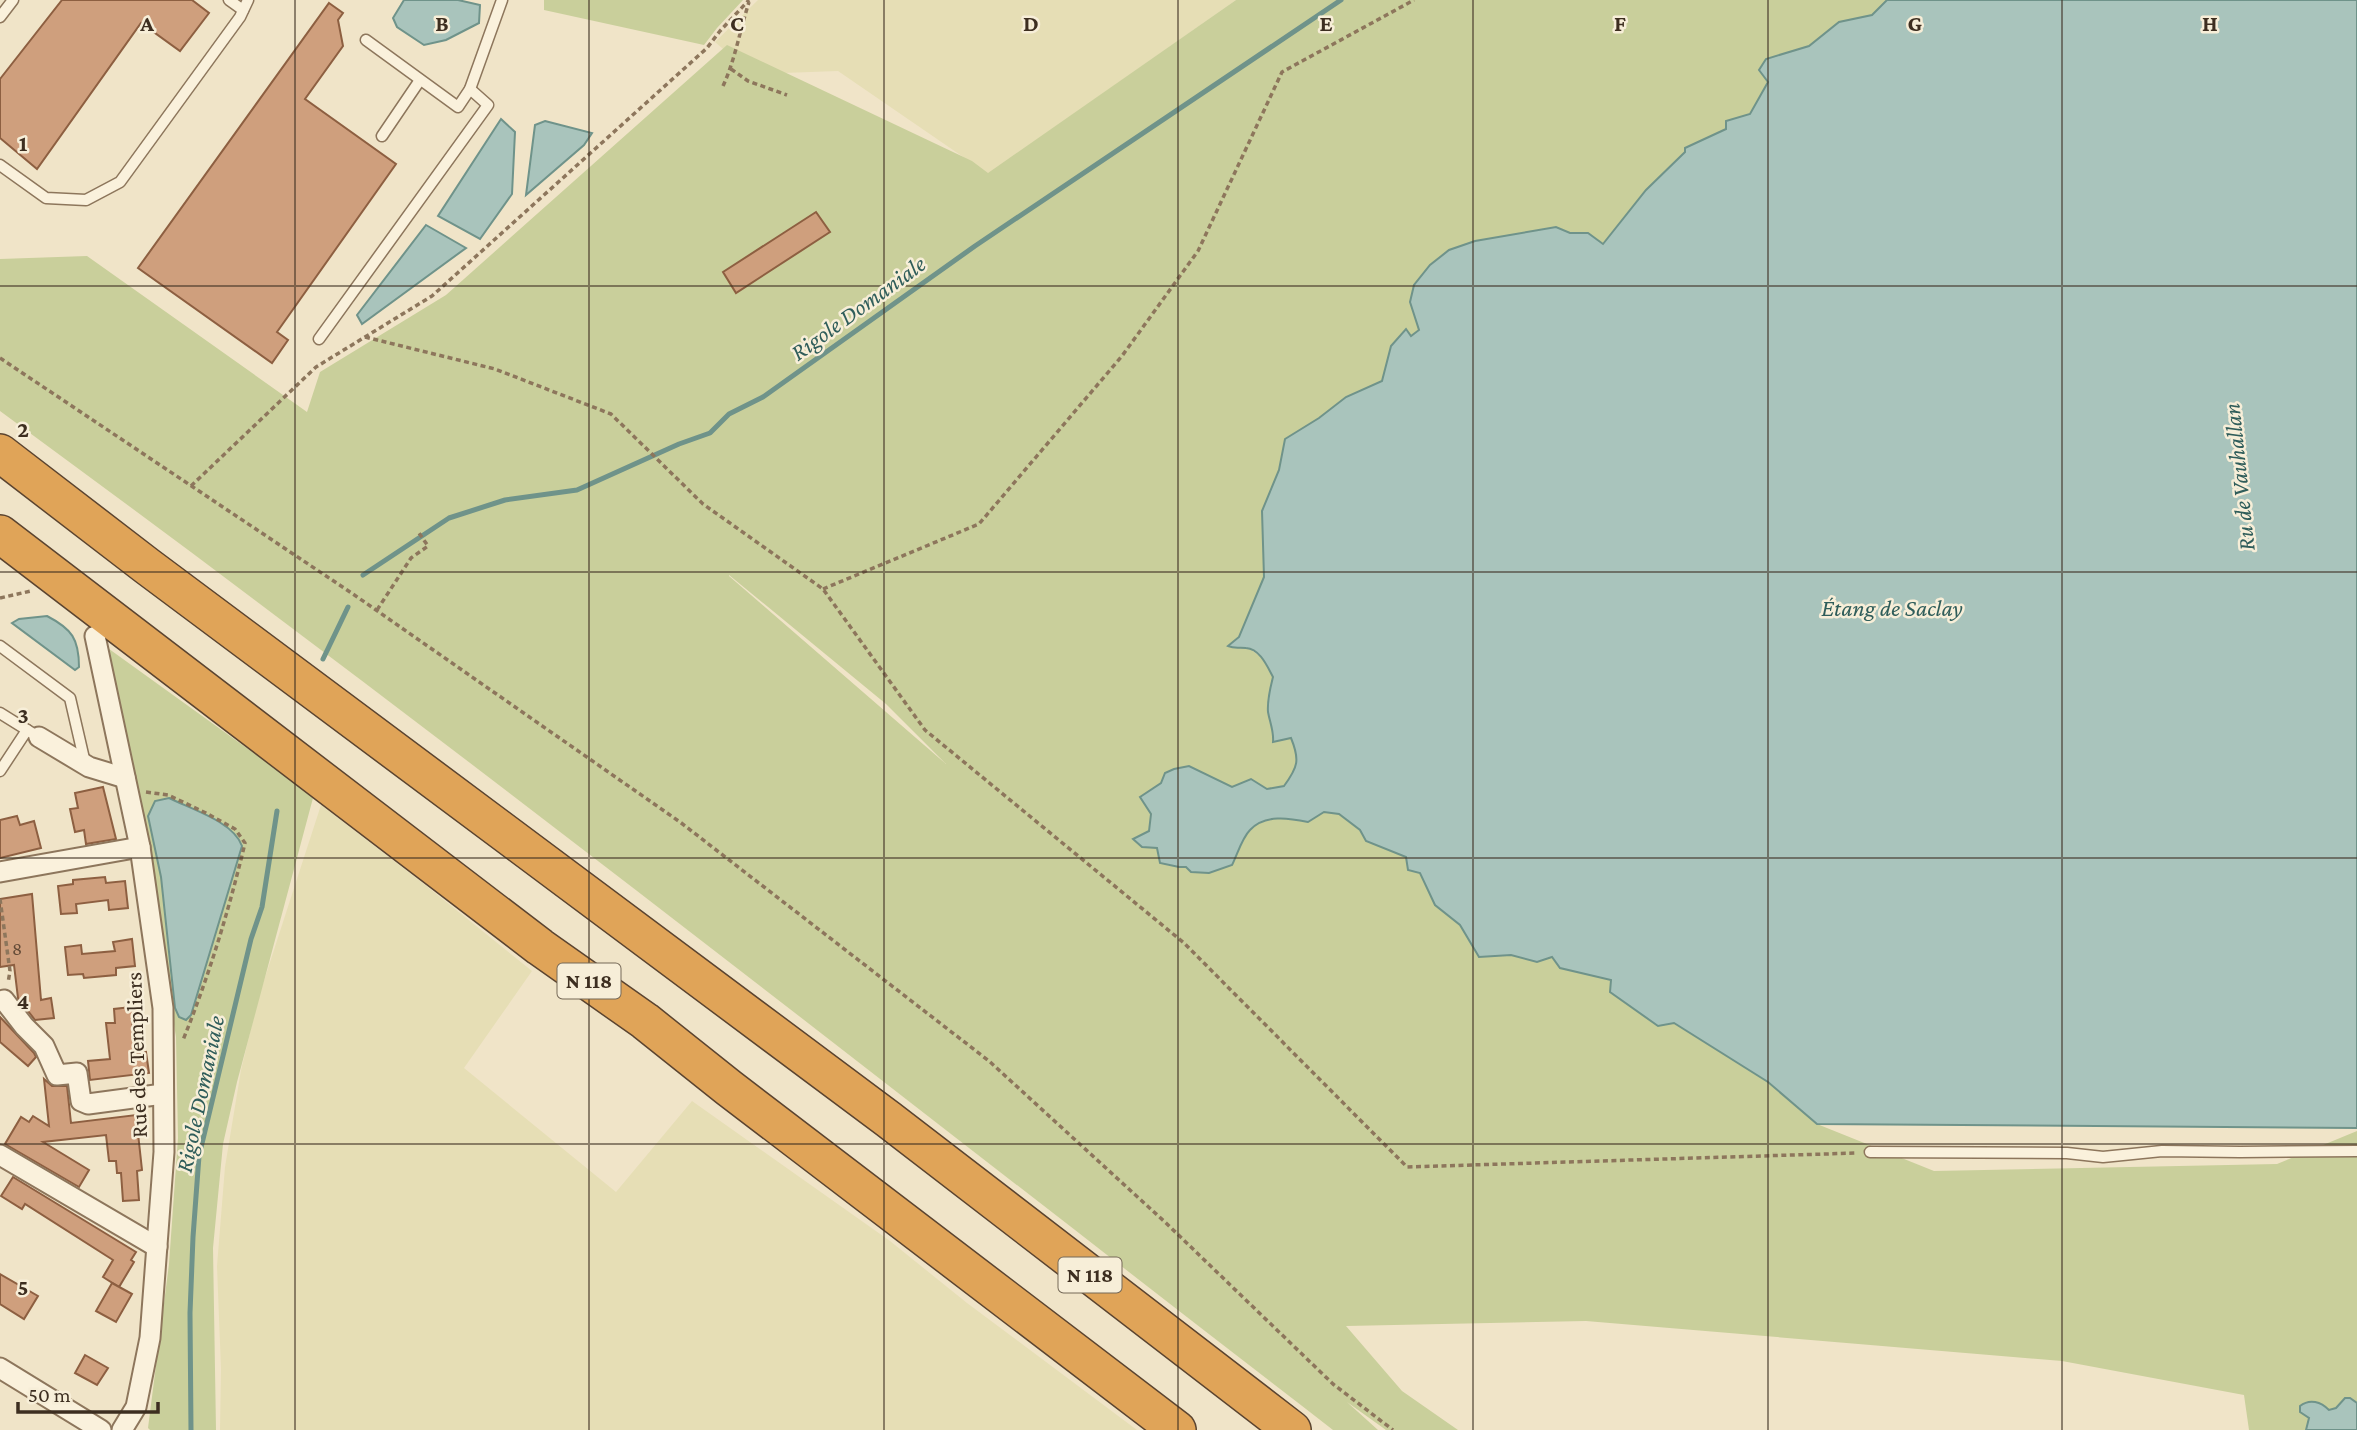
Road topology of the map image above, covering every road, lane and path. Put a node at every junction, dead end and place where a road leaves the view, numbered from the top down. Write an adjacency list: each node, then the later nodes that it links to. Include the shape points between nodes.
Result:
1 (13, 0): 7 (lane)
2 (229, 0): 6 (lane)
3 (502, 0): 12 (lane)
4 (749, 0): 9 (path); 16 (path, via 707,48 432,296)
5 (1414, 0): 23 (path, via 1282,72 1198,251 1122,356 979,524)
6 (245, 5): 15 (lane, via 120,182 86,200 46,198)
7 (0, 17)
8 (366, 40): 10 (lane)
9 (731, 69): 11 (path); 13 (path, via 748,81)
10 (420, 80): 12 (lane, via 457,107); 14 (lane)
11 (723, 86)
12 (470, 89): 17 (lane, via 488,106)
13 (787, 94)
14 (382, 136)
15 (0, 165)
16 (365, 337): 20 (path, via 316,367); 23 (path, via 495,369 611,414 703,503)
17 (318, 339)
18 (0, 358): 20 (path)
19 (0, 453): 47 (highway, N 118, via 867,1103)
20 (191, 486): 26 (path)
21 (419, 533): 26 (path, via 428,546 411,558)
22 (0, 534): 46 (highway, N 118)
23 (823, 589): 40 (path, via 925,730 1184,943 1407,1167)
24 (36, 590): 25 (path)
25 (0, 598)
26 (377, 610): 48 (path, via 680,822 989,1061 1333,1384)
27 (95, 636): 33 (street, Rue des Templiers)
28 (0, 646): 31 (lane, via 70,698)
29 (0, 713): 30 (lane)
30 (33, 733): 31 (street); 32 (lane)
31 (86, 766): 33 (street)
32 (0, 771)
33 (125, 778): 34 (street, Rue des Templiers)
34 (140, 847): 35 (street); 38 (street, Rue des Templiers, via 163,1008)
35 (0, 872)
36 (0, 899): 37 (path, via 10,971)
37 (4, 1000): 38 (street, via 44,1046 57,1075 77,1073 81,1101 88,1104)
38 (163, 1094): 42 (street, Rue des Templiers)
39 (2357, 1151): 40 (lane, via 2162,1151 2103,1157)
40 (1870, 1153)
41 (0, 1155): 42 (street)
42 (158, 1247): 45 (street, Rue des Templiers, via 150,1338 136,1407)
43 (0, 1368): 44 (street)
44 (101, 1430)
45 (122, 1430)
46 (1177, 1430)
47 (1292, 1430)
48 (1393, 1430)

